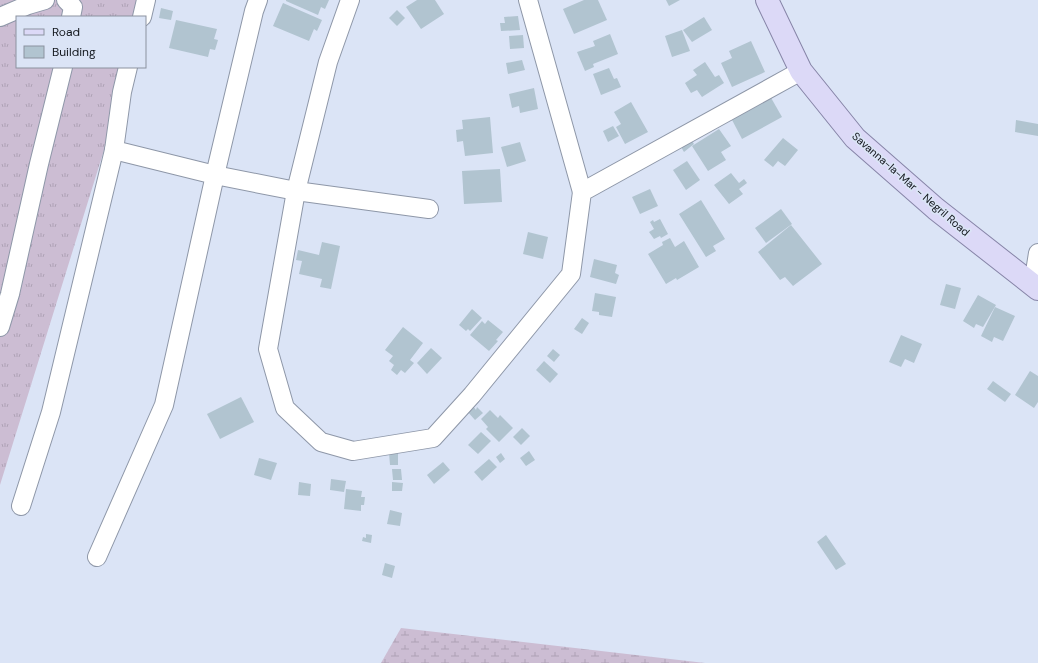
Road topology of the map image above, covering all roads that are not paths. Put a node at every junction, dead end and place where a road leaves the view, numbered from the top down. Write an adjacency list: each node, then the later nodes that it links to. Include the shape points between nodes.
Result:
1 (45, 0): 10 (street)
2 (66, 0): 8 (street, via 73,7)
3 (146, 0): 9 (street)
4 (258, 0): 15 (street)
5 (350, 0): 16 (street, via 328,62)
6 (528, 0): 17 (street)
7 (767, 0): 13 (main road, Savanna-la-Mar - Negril Road)
8 (71, 16)
9 (142, 16)
10 (0, 17)
11 (63, 68): 21 (street)
12 (128, 68): 14 (street)
13 (801, 71): 17 (street); 20 (main road, Savanna-la-Mar - Negril Road, via 855,138 936,209)
14 (114, 150): 15 (street); 22 (street, via 51,412)
15 (215, 175): 16 (street); 23 (street, via 164,405)
16 (296, 191): 17 (street, via 268,349 285,408 321,442 353,450 433,438 472,395 571,274); 18 (street)
17 (582, 192)
18 (429, 209)
19 (1038, 253): 20 (street)
20 (1036, 287)
21 (0, 327)
22 (21, 506)
23 (97, 557)

